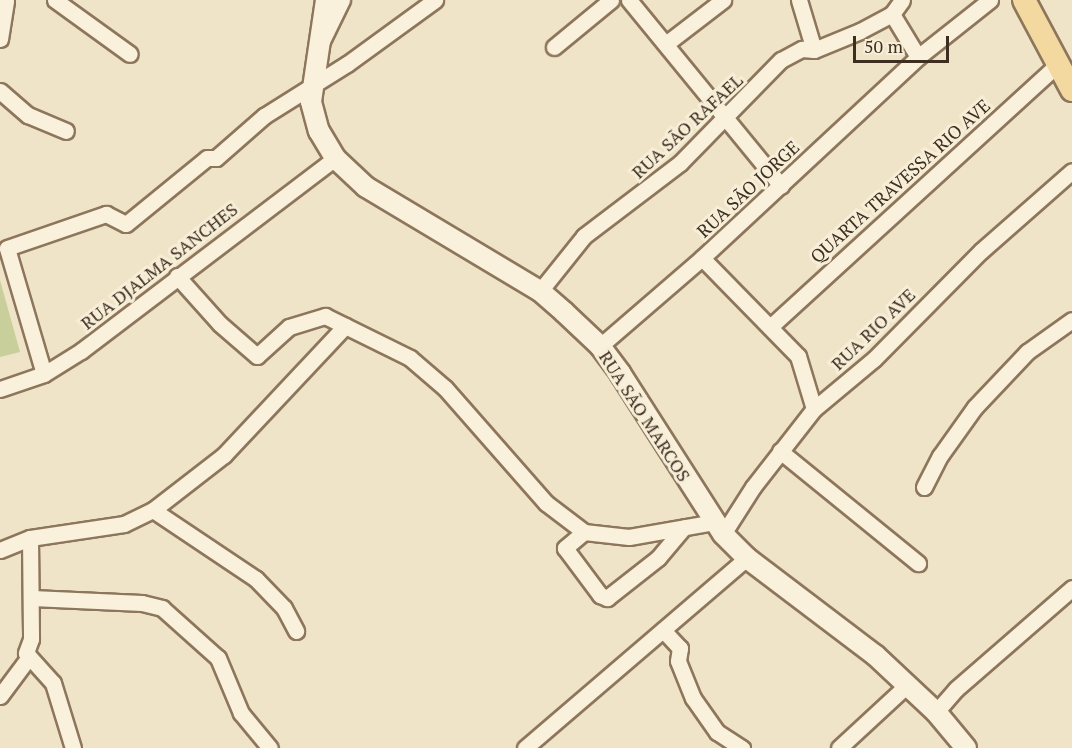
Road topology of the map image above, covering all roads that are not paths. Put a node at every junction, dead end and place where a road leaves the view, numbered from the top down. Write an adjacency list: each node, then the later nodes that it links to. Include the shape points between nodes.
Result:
1 (55, 0): 19 (street)
2 (326, 0): 17 (main road, RUA SÃO MARCOS)
3 (342, 0): 17 (street)
4 (435, 0): 22 (street)
5 (611, 0): 16 (street)
6 (628, 0): 15 (street)
7 (723, 0): 15 (street)
8 (799, 0): 18 (street)
9 (902, 0): 13 (street)
10 (990, 0): 20 (street, RUA SÃO JORGE)
11 (1024, 0): 21 (main road)
12 (3, 6): 14 (street)
13 (892, 14): 18 (street, RUA SÃO RAFAEL); 20 (street)
14 (0, 39)
15 (667, 43): 25 (street)
16 (554, 47)
17 (317, 48): 22 (main road, RUA SÃO MARCOS)
18 (814, 50): 25 (street, RUA SÃO RAFAEL, via 802,49 781,60)
19 (130, 54)
20 (918, 57): 29 (street, RUA SÃO JORGE)
21 (1057, 64): 23 (main road); 35 (street, QUARTA TRAVESSA RIO AVE)
22 (311, 87): 27 (main road, RUA SÃO MARCOS, via 314,120); 37 (street, via 264,116 216,158 207,158 126,224 106,214 6,250)
23 (1072, 90)
24 (0, 91): 26 (street, via 28,115)
25 (725, 117): 29 (street); 32 (street, RUA SÃO RAFAEL, via 681,163 584,236)
26 (66, 131)
27 (334, 158): 31 (street, RUA DJALMA SANCHES); 32 (main road, RUA SÃO MARCOS, via 366,187)
28 (1072, 171): 39 (street, RUA RIO AVE, via 981,250 874,359)
29 (781, 186): 30 (street, RUA SÃO JORGE)
30 (702, 258): 35 (street); 36 (street, RUA SÃO JORGE)
31 (177, 276): 34 (street, via 206,310 257,356 289,327 316,317 326,316); 37 (street, RUA DJALMA SANCHES, via 81,351)
32 (540, 291): 36 (main road, RUA SÃO MARCOS)
33 (1072, 320): 41 (street, via 1028,352 975,407 940,456)
34 (345, 326): 42 (street, via 224,455); 45 (street, via 426,369 524,480 569,524)
35 (770, 327): 39 (street, via 804,366)
36 (600, 346): 44 (main road, RUA SÃO MARCOS)
37 (44, 374): 38 (street, RUA DJALMA SANCHES)
38 (0, 389)
39 (814, 409): 40 (street, RUA RIO AVE)
40 (780, 451): 44 (street, RUA RIO AVE); 49 (street)
41 (924, 487)
42 (153, 510): 46 (street, via 124,524); 52 (street, via 256,579 284,608)
43 (684, 527): 44 (street); 45 (street, via 629,537); 45 (street, via 658,558 607,598 600,595 565,548)
44 (719, 528): 48 (main road, RUA SÃO MARCOS)
45 (584, 532)
46 (30, 538): 47 (street); 51 (street)
47 (0, 550)
48 (747, 558): 53 (street); 55 (main road, RUA SÃO MARCOS, via 875,655)
49 (918, 563)
50 (1072, 588): 57 (street, via 956,689)
51 (32, 598): 54 (street); 59 (street, via 142,603 162,608 218,658 241,713)
52 (296, 630)
53 (663, 630): 60 (street); 61 (street, via 680,648 678,661 693,698 717,732)
54 (29, 657): 56 (street); 58 (street, via 53,683)
55 (907, 685): 57 (main road, RUA SÃO MARCOS); 62 (street)
56 (0, 696)
57 (936, 712): 63 (main road, RUA SÃO MARCOS)
58 (72, 748)
59 (270, 748)
60 (525, 748)
61 (742, 748)
62 (839, 748)
63 (966, 748)

